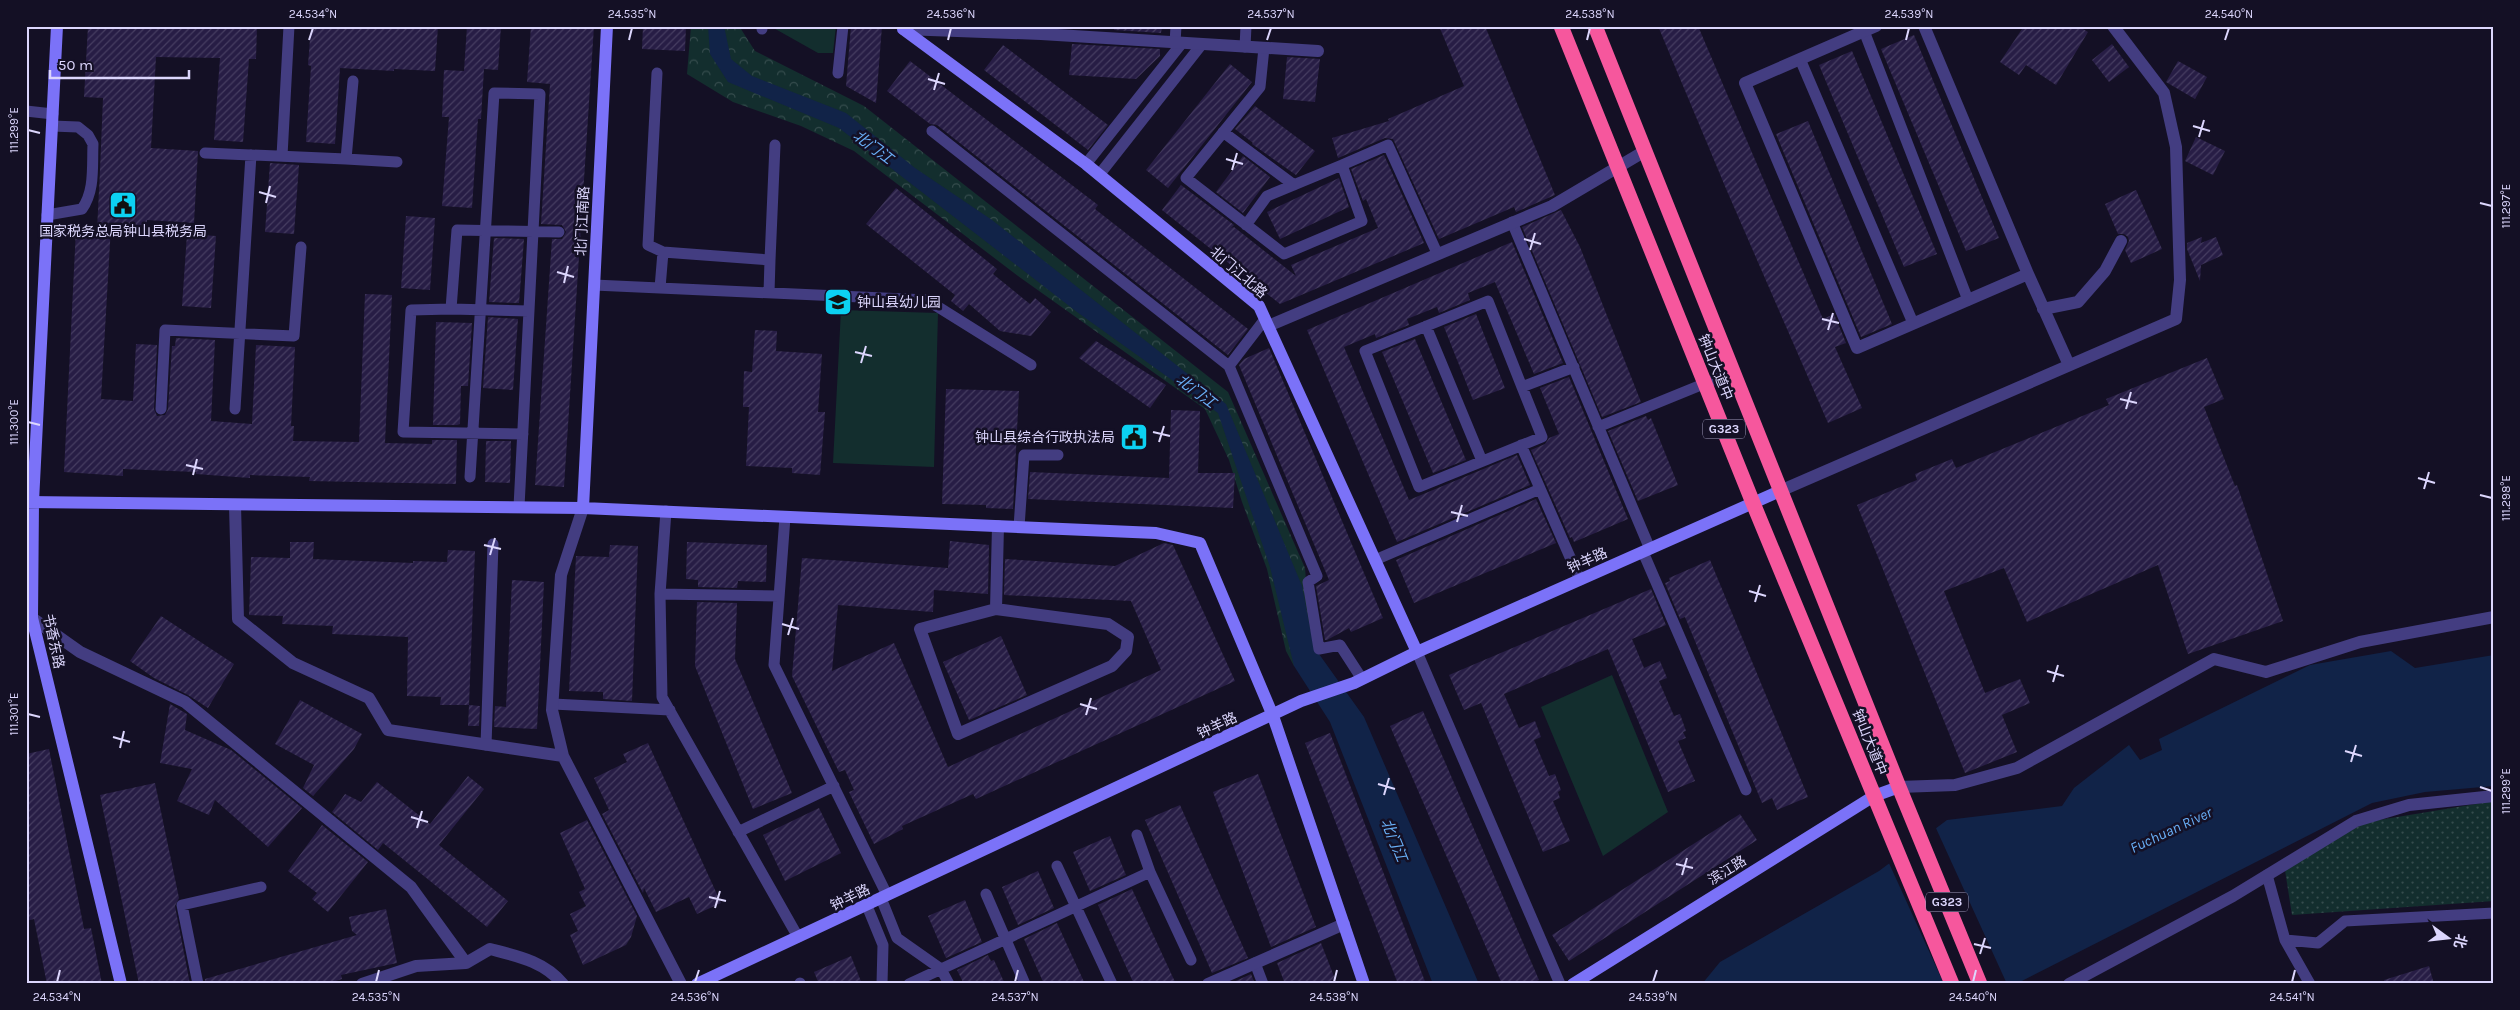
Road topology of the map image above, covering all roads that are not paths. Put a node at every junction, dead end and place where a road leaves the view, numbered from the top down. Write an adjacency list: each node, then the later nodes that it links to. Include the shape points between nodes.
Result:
1 (57, 26): 25 (street, 书香东路)
2 (289, 26): 32 (lane)
3 (607, 26): 52 (street, 北门江南路)
4 (843, 26): 21 (lane)
5 (1176, 26): 15 (lane)
6 (1246, 26): 17 (lane)
7 (1561, 26): 37 (highway, 钟山大道中 / G323)
8 (1595, 26): 29 (highway, 钟山大道中 / G323)
9 (1924, 26): 51 (street)
10 (2113, 26): 65 (street, via 2164,93 2176,147 2180,280 2176,319)
11 (903, 28): 13 (street); 35 (street, 北门江北路)
12 (1870, 29): 20 (street); 55 (lane)
13 (1041, 30): 14 (street)
14 (1094, 32): 15 (street)
15 (1178, 43): 16 (street); 35 (lane)
16 (1202, 44): 17 (street); 38 (lane)
17 (1245, 47): 18 (street)
18 (1264, 48): 19 (street); 27 (lane, via 1260,88)
19 (1318, 51)
20 (1800, 59): 61 (lane); 61 (street, via 1745,83 1857,348)
21 (838, 73)
22 (657, 74): 48 (lane, via 648,245)
23 (353, 81): 33 (lane)
24 (26, 111): 25 (lane)
25 (52, 120): 40 (street, 书香东路); 40 (lane, via 78,127 88,135 93,144 92,170 90,198 82,210)
26 (932, 131): 66 (lane)
27 (1223, 132): 39 (lane); 42 (lane, via 1186,178)
28 (776, 145): 50 (lane)
29 (1645, 151): 37 (street); 68 (highway, 钟山大道中 / G323)
30 (205, 153): 31 (lane)
31 (251, 155): 32 (lane); 63 (lane)
32 (282, 156): 33 (lane)
33 (346, 159): 34 (lane)
34 (397, 162)
35 (1086, 164): 38 (street, 北门江北路)
36 (1342, 165): 39 (lane); 42 (lane, via 1362,221 1284,254); 49 (lane, via 1388,145)
37 (1618, 166): 41 (street, via 1552,206); 69 (highway, 钟山大道中 / G323)
38 (1099, 175): 60 (street, 北门江北路, via 1259,306)
39 (1294, 185): 42 (lane, via 1267,196)
40 (47, 214): 82 (street, 书香东路)
41 (1512, 222): 49 (street); 67 (lane)
42 (1246, 225)
43 (486, 230): 44 (lane); 44 (lane, via 494,93 540,94); 56 (lane, via 457,230); 58 (lane)
44 (533, 231): 45 (lane); 59 (lane)
45 (559, 232)
46 (2121, 241): 57 (street, via 2105,270 2078,302)
47 (301, 247): 63 (lane, via 294,336)
48 (663, 252): 50 (lane); 53 (lane)
49 (1437, 253): 60 (street)
50 (770, 260): 54 (lane)
51 (2028, 274): 55 (street); 57 (street)
52 (594, 285): 53 (lane); 86 (street, 北门江南路)
53 (660, 288): 54 (lane)
54 (769, 293): 64 (lane, via 927,300)
55 (1968, 300): 61 (street)
56 (451, 309): 58 (lane); 74 (lane, via 411,310 403,432)
57 (2043, 309): 65 (street)
58 (480, 310): 59 (lane); 74 (lane)
59 (529, 310): 75 (lane)
60 (1267, 323): 66 (lane); 93 (street, 北门江北路)
61 (1913, 323)
62 (1426, 326): 70 (lane, via 1488,301); 78 (lane); 78 (lane, via 1365,351 1419,487)
63 (239, 333): 71 (lane, via 165,330); 72 (lane)
64 (1031, 365)
65 (2069, 365): 81 (street)
66 (1229, 366): 101 (lane, via 1317,576 1308,582 1319,649 1340,644)
67 (1574, 367): 70 (lane); 73 (lane)
68 (1733, 372): 69 (lane); 81 (highway, 钟山大道中 / G323)
69 (1705, 383): 73 (lane); 83 (highway, 钟山大道中 / G323)
70 (1522, 387): 76 (lane, via 1542,437)
71 (161, 409)
72 (235, 410)
73 (1598, 427): 92 (lane)
74 (473, 433): 75 (lane); 79 (lane)
75 (523, 434): 85 (lane)
76 (1521, 445): 78 (lane); 80 (lane)
77 (1058, 455): 90 (lane, via 1024,455)
78 (1482, 461)
79 (470, 478)
80 (1540, 489): 93 (lane); 94 (lane)
81 (1780, 491): 83 (street, 钟羊路); 108 (highway, 钟山大道中 / G323)
82 (30, 502): 84 (street); 99 (street, 书香东路)
83 (1754, 502): 92 (street, 钟羊路); 110 (highway, 钟山大道中 / G323)
84 (235, 504): 85 (street); 105 (street, via 238,619 293,663 369,698 388,730)
85 (519, 507): 86 (street)
86 (583, 508): 87 (street); 102 (street, via 561,575)
87 (666, 511): 88 (street); 95 (lane)
88 (785, 517): 89 (street); 96 (lane)
89 (998, 526): 90 (street); 97 (street)
90 (1019, 527): 104 (street, via 1156,533 1200,543)
91 (493, 544): 105 (lane)
92 (1646, 550): 94 (street, 钟羊路); 109 (lane)
93 (1375, 560): 100 (street, 北门江北路)
94 (1580, 580): 100 (street, 钟羊路)
95 (660, 594): 96 (lane); 103 (lane, via 662,697)
96 (779, 596): 107 (lane, via 774,665)
97 (996, 609): 97 (street, via 1108,624 1128,637 1126,651 1112,666 958,734 920,629)
98 (2494, 617): 108 (street, via 2360,642 2266,672 2214,659 2017,768 1955,785)
99 (32, 618): 128 (street, via 80,652 185,702 411,887); 131 (street, 书香东路)
100 (1417, 652): 101 (street, 钟羊路); 145 (lane)
101 (1358, 681): 104 (street, 钟羊路, via 1301,701)
102 (552, 704): 103 (lane); 106 (street)
103 (670, 710): 112 (lane)
104 (1273, 716): 119 (street, 钟羊路); 123 (street)
105 (486, 745): 106 (street)
106 (564, 756): 135 (street)
107 (834, 786): 112 (lane); 119 (lane)
108 (1899, 787): 110 (street, 滨江路); 148 (highway, 钟山大道中 / G323)
109 (1746, 790)
110 (1874, 796): 146 (street, 滨江路); 147 (highway, 钟山大道中 / G323)
111 (2494, 796): 116 (street, via 2408,805 2356,821)
112 (738, 832): 124 (lane)
113 (1137, 834): 115 (lane)
114 (1057, 866): 121 (lane)
115 (1150, 872): 121 (lane); 127 (lane)
116 (2267, 876): 126 (lane); 149 (street)
117 (261, 888): 132 (lane, via 182,906)
118 (986, 894): 125 (lane)
119 (884, 897): 120 (street, 钟羊路); 130 (lane, via 897,938)
120 (866, 906): 124 (street, 钟羊路); 137 (lane, via 883,946)
121 (1077, 906): 125 (lane); 141 (lane)
122 (2494, 913): 126 (lane, via 2345,921 2318,942)
123 (1344, 924): 129 (street); 144 (street)
124 (798, 938): 136 (street, 钟羊路)
125 (1006, 939): 130 (lane); 140 (lane)
126 (2285, 940): 150 (lane)
127 (1191, 960)
128 (466, 963): 133 (street, via 416,966); 134 (street, via 490,949 530,959 556,975)
129 (1255, 963): 142 (street); 143 (lane)
130 (941, 969): 138 (lane); 139 (lane)
131 (120, 984)
132 (198, 984)
133 (362, 984)
134 (563, 984)
135 (680, 984)
136 (697, 984)
137 (882, 984)
138 (909, 984)
139 (949, 984)
140 (1025, 984)
141 (1112, 984)
142 (1208, 984)
143 (1263, 984)
144 (1364, 984)
145 (1560, 984)
146 (1573, 984)
147 (1952, 984)
148 (1980, 984)
149 (2069, 984)
150 (2310, 984)

